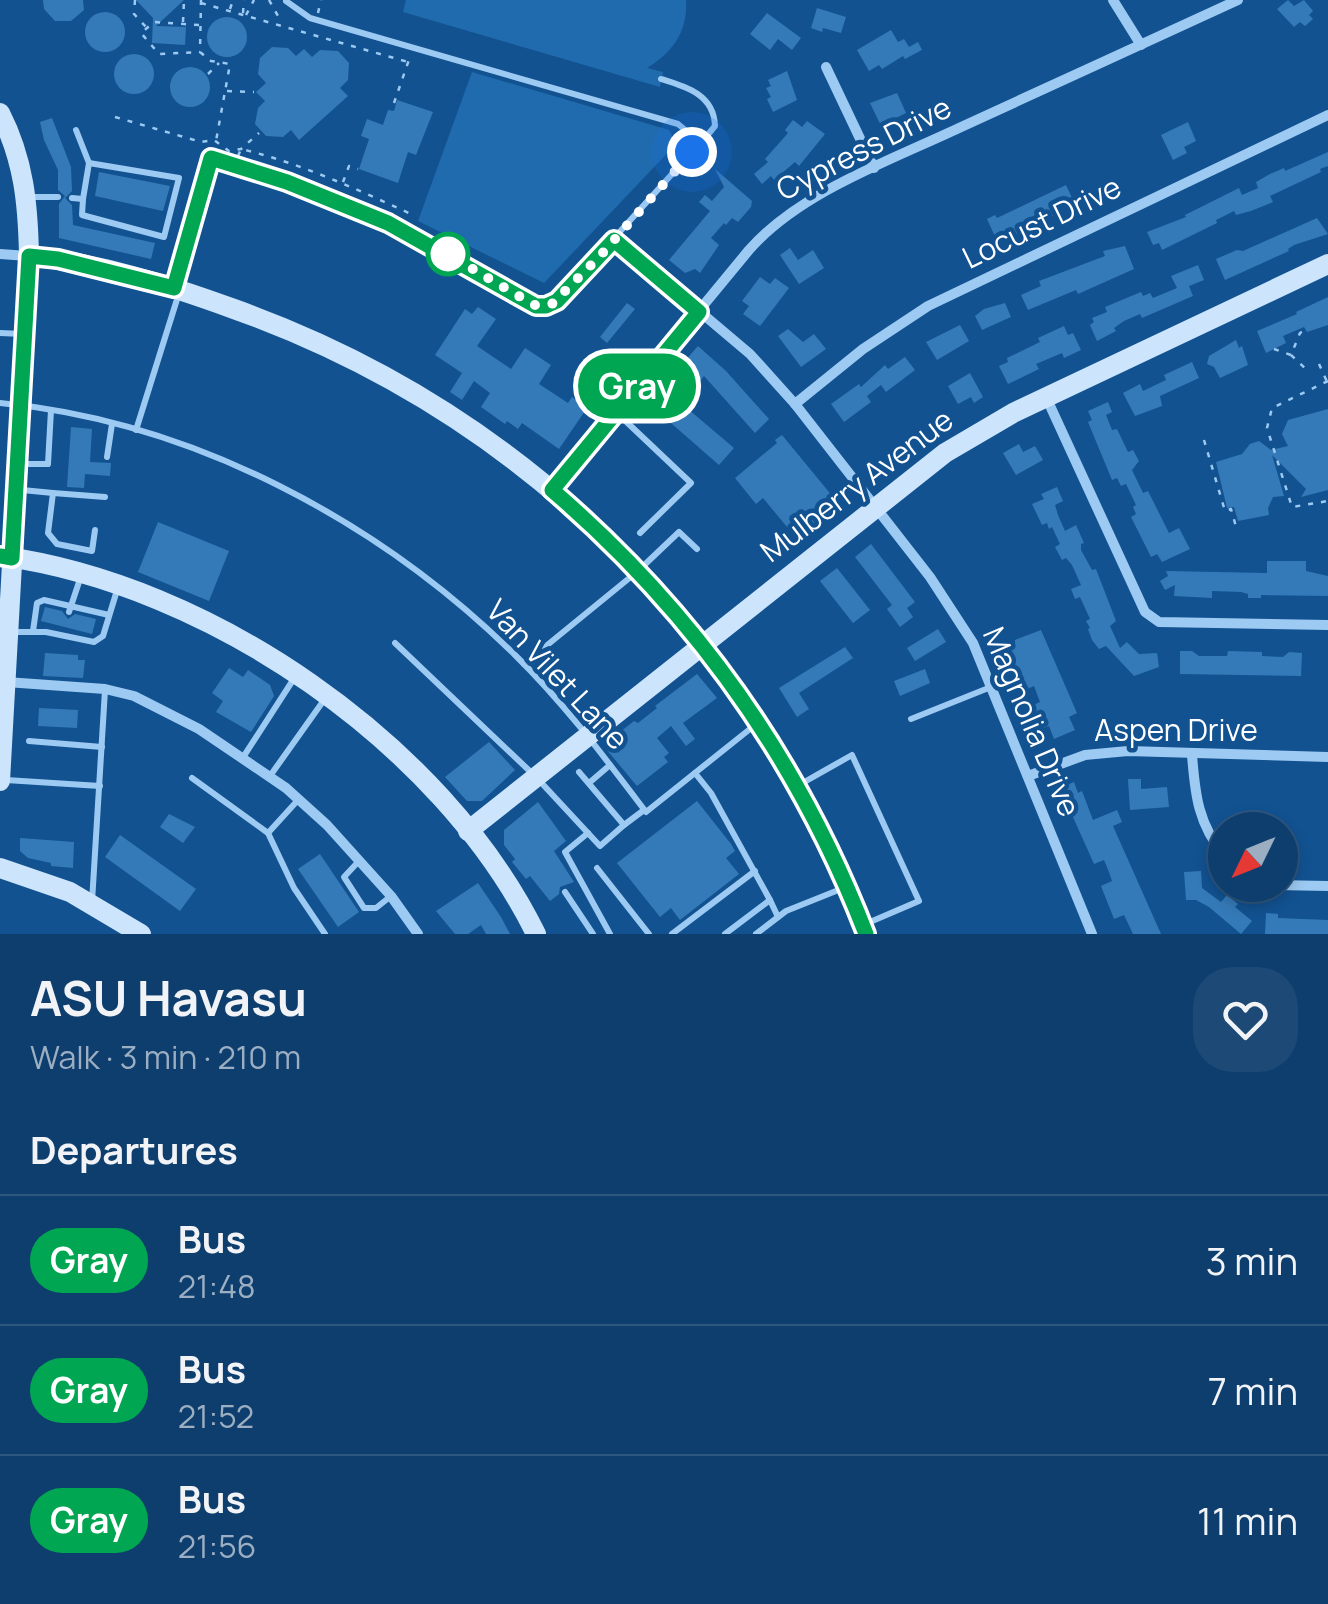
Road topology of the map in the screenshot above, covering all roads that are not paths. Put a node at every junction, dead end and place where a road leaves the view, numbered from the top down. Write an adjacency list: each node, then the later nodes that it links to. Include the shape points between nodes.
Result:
1 (286, 0): 11 (lane, via 310,18 678,124 692,138)
2 (1113, 0): 4 (street)
3 (1238, 0): 4 (street, Cypress Drive)
4 (1142, 45): 13 (street, Cypress Drive)
5 (826, 68): 13 (street)
6 (661, 79): 11 (lane, via 696,91 713,112 715,126)
7 (0, 113): 15 (street)
8 (1328, 115): 28 (street, Locust Drive, via 928,306)
9 (76, 130): 12 (lane)
10 (211, 158): 18 (lane, via 388,223 536,306 557,301); 22 (street)
11 (688, 159): 18 (lane)
12 (89, 163): 17 (lane); 17 (lane, via 179,178 164,237 82,215)
13 (874, 168): 23 (street, Cypress Drive, via 770,226)
14 (58, 196): 15 (lane)
15 (28, 197): 20 (street)
16 (72, 198): 17 (lane)
17 (84, 199)
18 (614, 240): 23 (street, Magnolia Drive)
19 (0, 254): 20 (street)
20 (29, 256): 22 (street); 25 (street)
21 (1328, 264): 26 (street, Mulberry Avenue)
22 (177, 289): 32 (lane); 36 (street, via 358,362 451,416)
23 (699, 312): 28 (street, Magnolia Drive); 30 (street, Cypress Drive)
24 (0, 333): 25 (lane)
25 (25, 334): 27 (street)
26 (1046, 397): 39 (street, Mulberry Avenue, via 962,442); 50 (street, via 1151,619)
27 (10, 404): 29 (lane, Van Vilet Lane); 34 (street)
28 (795, 404): 39 (street, Magnolia Drive)
29 (51, 410): 31 (lane, Van Vilet Lane); 34 (lane, via 48,464)
30 (616, 412): 36 (street, Cypress Drive); 41 (lane, via 691,483)
31 (112, 424): 32 (lane, Van Vilet Lane); 33 (lane)
32 (136, 430): 58 (lane, Van Vilet Lane, via 250,473 332,515 446,593)
33 (107, 457)
34 (17, 464): 35 (street)
35 (16, 489): 37 (lane); 43 (street)
36 (552, 490): 44 (street)
37 (52, 493): 38 (lane); 40 (lane, via 48,533 58,544 92,552)
38 (105, 497)
39 (874, 507): 57 (street, Mulberry Avenue); 61 (street, Magnolia Drive, via 930,577)
40 (95, 530)
41 (640, 533)
42 (697, 549): 44 (lane, via 679,532)
43 (6, 557): 45 (street); 52 (street)
44 (638, 571): 57 (street); 58 (lane)
45 (82, 574): 46 (street); 47 (lane)
46 (119, 585): 48 (lane); 59 (street, via 233,634)
47 (70, 609): 48 (lane); 53 (lane, via 37,603)
48 (110, 615): 55 (lane, via 94,642 78,634)
49 (49, 623): 54 (lane)
50 (1328, 625)
51 (64, 626): 55 (lane)
52 (8, 632): 53 (lane); 60 (street)
53 (33, 632): 54 (lane)
54 (46, 632): 55 (lane)
55 (60, 636)
56 (394, 643): 78 (lane)
57 (702, 644): 65 (street); 66 (street, Mulberry Avenue)
58 (524, 664): 66 (lane, Van Vilet Lane)
59 (297, 674): 63 (street); 72 (lane)
60 (6, 682): 62 (street); 67 (street)
61 (992, 686): 64 (lane); 76 (street, Magnolia Drive)
62 (105, 690): 69 (lane); 72 (street, via 134,696 199,728)
63 (327, 696): 77 (lane); 87 (street, via 394,752)
64 (910, 719)
65 (759, 722): 75 (lane); 83 (street)
66 (587, 735): 73 (lane, Van Vilet Lane); 78 (street, Mulberry Avenue)
67 (1, 741): 80 (street)
68 (29, 741): 69 (lane)
69 (102, 747): 82 (lane)
70 (1192, 754): 71 (street, Aspen Drive); 76 (street, Aspen Drive, via 1085,755); 88 (street, via 1195,800)
71 (1328, 757)
72 (242, 759): 77 (street)
73 (610, 765): 81 (lane); 85 (lane, Van Vilet Lane)
74 (579, 772): 81 (lane)
75 (695, 773): 85 (lane); 94 (lane)
76 (1028, 776): 114 (street, Magnolia Drive)
77 (269, 777): 84 (street)
78 (536, 777): 87 (street, Mulberry Avenue); 90 (lane)
79 (192, 778): 89 (lane)
80 (0, 780): 82 (lane)
81 (589, 783): 86 (lane)
82 (100, 786): 101 (lane)
83 (798, 786): 96 (street); 103 (lane, via 852,755 919,901)
84 (298, 799): 89 (lane); 91 (street)
85 (644, 810): 86 (lane)
86 (624, 824): 90 (lane, via 600,846)
87 (468, 831): 108 (street)
88 (1208, 831)
89 (268, 832): 106 (lane)
90 (588, 833): 110 (lane, via 565,852)
91 (360, 860): 99 (street); 99 (lane, via 344,877 364,908)
92 (0, 868): 101 (street)
93 (598, 868): 111 (lane)
94 (755, 872): 100 (lane); 112 (lane)
95 (1298, 885): 97 (street)
96 (846, 886): 102 (lane); 103 (street)
97 (1328, 886)
98 (564, 892): 109 (lane)
99 (392, 896): 107 (street)
100 (770, 900): 102 (lane); 113 (lane)
101 (92, 903): 105 (street)
102 (778, 918): 104 (lane)
103 (864, 930)
104 (762, 932)
105 (141, 934)
106 (325, 934)
107 (418, 934)
108 (536, 934)
109 (594, 934)
110 (610, 934)
111 (649, 934)
112 (672, 934)
113 (726, 934)
114 (1092, 934)

